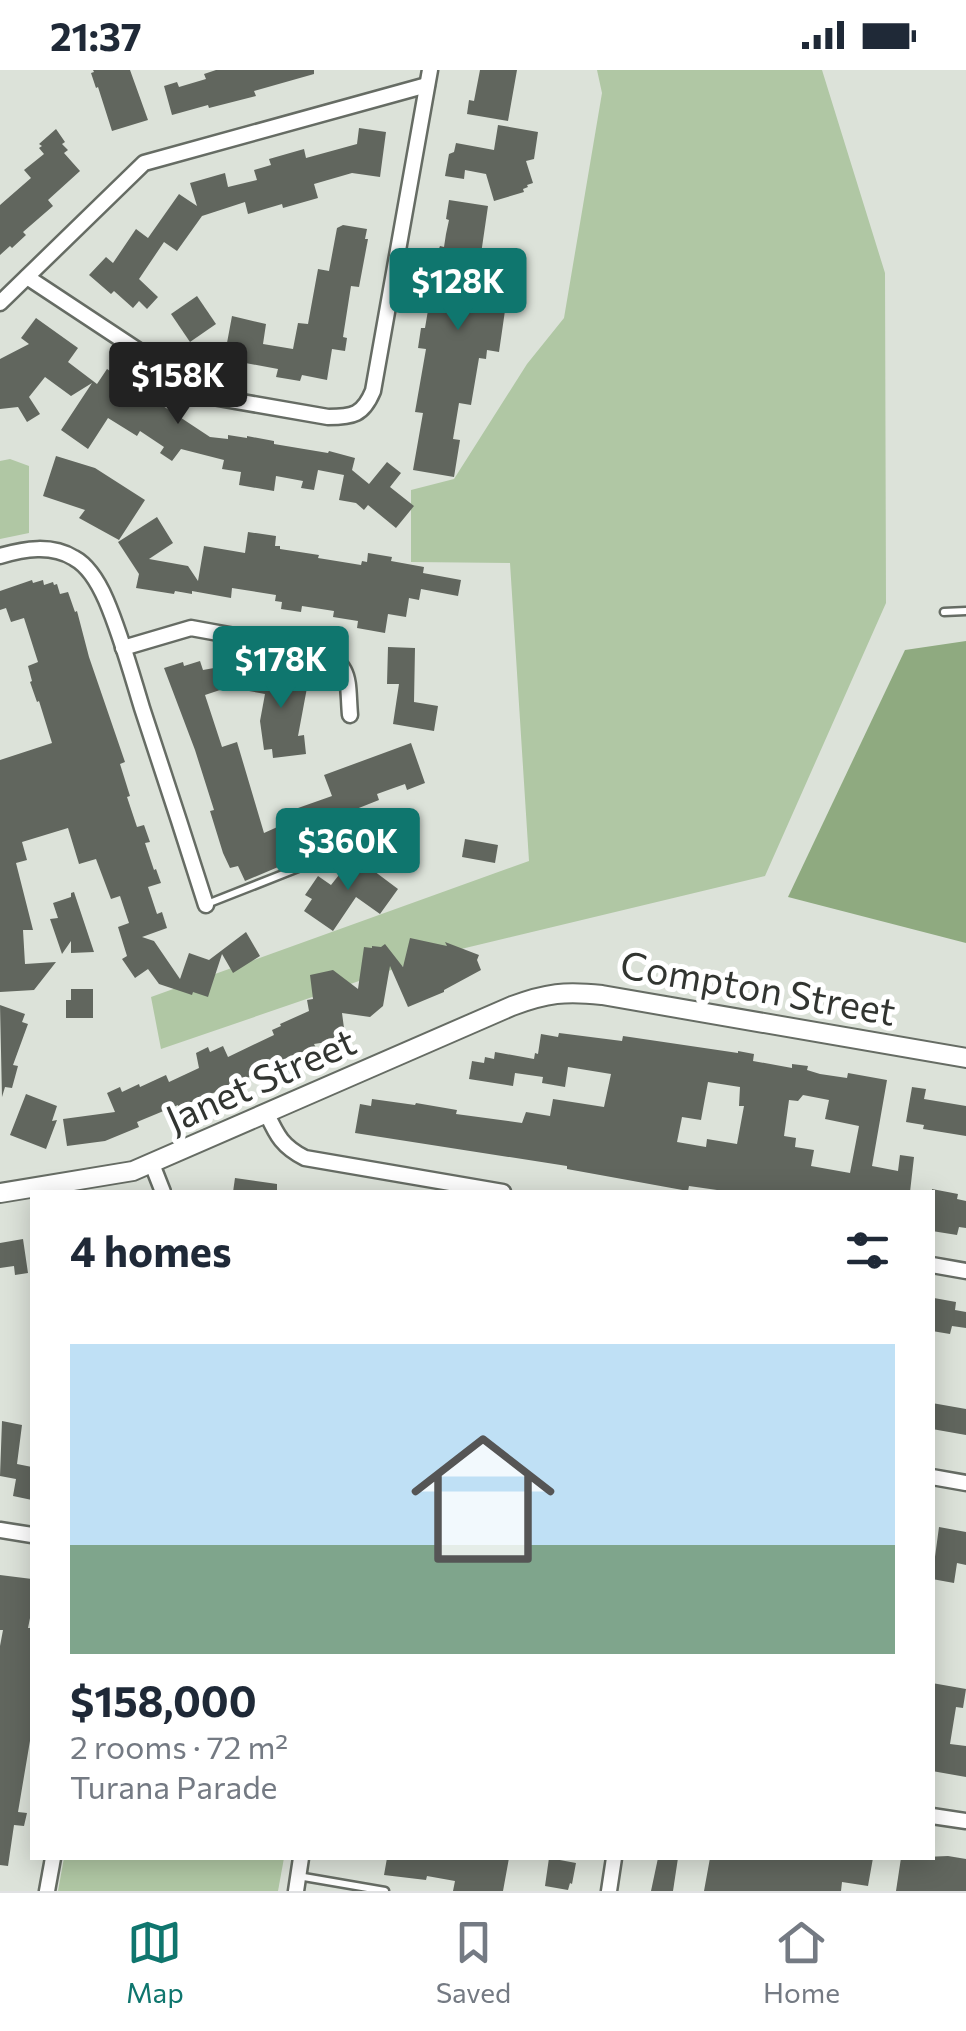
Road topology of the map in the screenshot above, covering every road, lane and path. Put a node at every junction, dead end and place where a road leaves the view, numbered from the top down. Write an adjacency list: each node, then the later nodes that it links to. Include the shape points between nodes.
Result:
1 (428, 77): 2 (street, via 144,163); 2 (street, via 374,391 358,413 328,417 208,396)
2 (26, 277): 3 (street)
3 (0, 303)
4 (0, 556): 7 (street, via 39,549 75,558 97,582)
5 (966, 610): 6 (lane)
6 (944, 612)
7 (123, 648): 8 (street, via 191,628 316,651 344,668); 10 (street)
8 (350, 715)
9 (311, 863): 10 (lane)
10 (206, 905)
11 (538, 996): 12 (street, Compton Street, via 602,995); 13 (street, Janet Street)
12 (966, 1058)
13 (267, 1114): 14 (street, Janet Street); 16 (street, via 288,1149 306,1158)
14 (152, 1164): 15 (street); 17 (street, Janet Street)
15 (162, 1190)
16 (491, 1190)
17 (0, 1193)
18 (935, 1266): 19 (street)
19 (966, 1271)
20 (935, 1478): 21 (street)
21 (966, 1483)
22 (0, 1530): 23 (street)
23 (30, 1536)
24 (935, 1817): 25 (street)
25 (966, 1822)
26 (53, 1860): 29 (street)
27 (614, 1860): 31 (street)
28 (297, 1883): 30 (lane)
29 (47, 1891)
30 (385, 1891)
31 (609, 1891)

